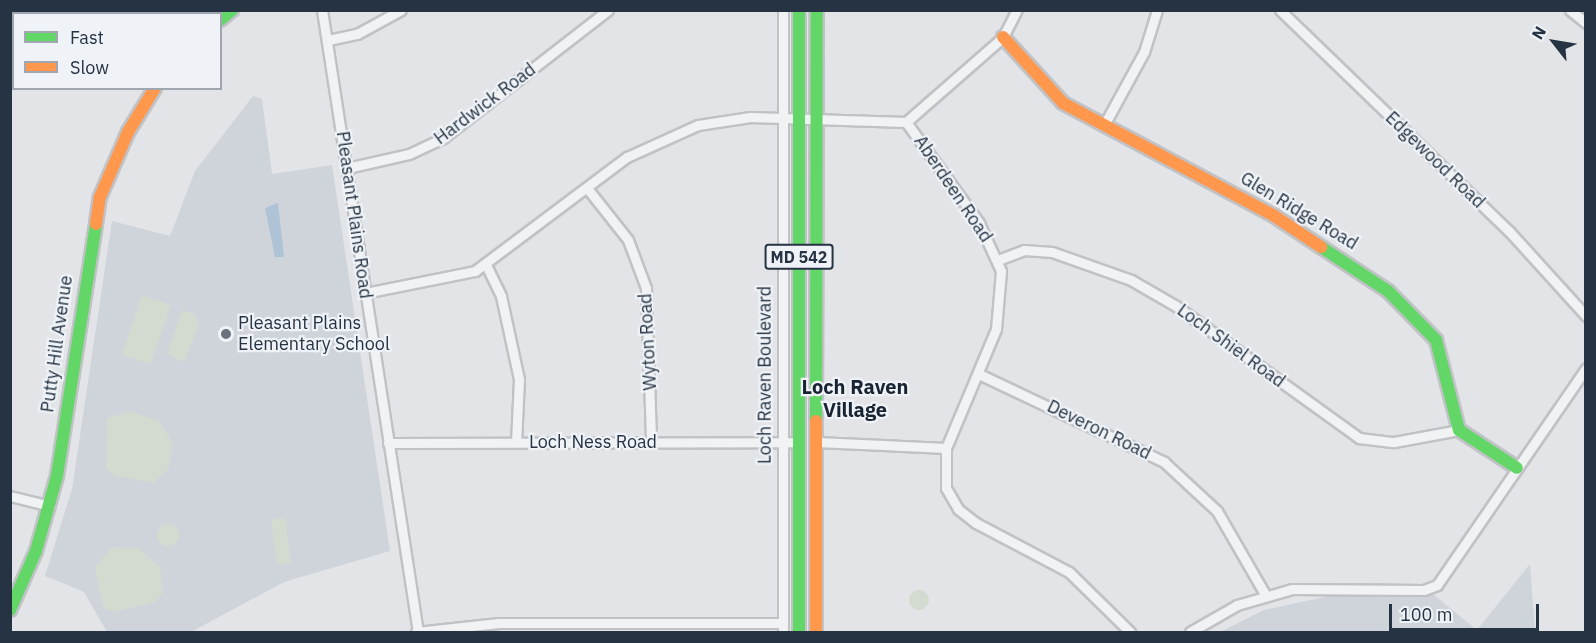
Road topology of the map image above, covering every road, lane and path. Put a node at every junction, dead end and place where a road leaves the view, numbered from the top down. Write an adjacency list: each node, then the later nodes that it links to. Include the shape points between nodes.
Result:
1 (322, 10): 13 (street, Pleasant Plains Road)
2 (401, 10): 13 (street, via 357,34)
3 (608, 10): 20 (street, Hardwick Road, via 443,138 409,154)
4 (783, 10): 15 (street, Loch Raven Boulevard)
5 (799, 10): 16 (main road, Loch Raven Boulevard / MD 542)
6 (817, 10): 17 (main road, MD 542)
7 (1017, 10): 12 (street)
8 (1157, 10): 19 (street, via 1144,52)
9 (1280, 10): 25 (street, Edgewood Road, via 1509,231)
10 (1570, 10): 11 (street)
11 (1586, 23)
12 (1003, 37): 18 (street); 19 (main road, Glen Ridge Road, via 1063,103)
13 (328, 40): 20 (street, Pleasant Plains Road)
14 (154, 90): 38 (main road, Putty Hill Avenue, via 123,141 96,212)
15 (784, 117): 16 (street, Aberdeen Road); 21 (street, Aberdeen Road, via 734,118 680,131 645,146); 31 (street, Loch Raven Boulevard)
16 (799, 118): 17 (street, Aberdeen Road); 32 (main road, Loch Raven Boulevard / MD 542)
17 (817, 118): 18 (street, Aberdeen Road); 33 (main road, MD 542)
18 (906, 122): 22 (street, Aberdeen Road, via 979,223)
19 (1104, 125): 28 (main road, Glen Ridge Road, via 1302,232 1388,291 1436,340)
20 (347, 168): 24 (street, Pleasant Plains Road)
21 (587, 188): 23 (street, Aberdeen Road); 30 (street, Wyton Road, via 628,240 646,288)
22 (998, 260): 27 (street, Aberdeen Road, via 1000,315); 28 (street, Loch Shiel Road, via 1024,250 1052,252 1131,280 1359,438 1394,442)
23 (486, 265): 24 (street, Aberdeen Road, via 446,281); 29 (street, via 501,296 519,379)
24 (365, 293): 34 (street, Pleasant Plains Road)
25 (1586, 316)
26 (1586, 368): 36 (street)
27 (979, 374): 35 (street, Aberdeen Road); 39 (street, Deveron Road, via 1164,462 1217,511)
28 (1459, 430): 36 (main road)
29 (516, 442): 30 (street, Loch Ness Road); 34 (street, Loch Ness Road)
30 (651, 442): 31 (street, Loch Ness Road)
31 (783, 442): 32 (street, Loch Ness Road); 41 (street, Loch Raven Boulevard)
32 (798, 442): 33 (main road); 43 (main road, Loch Raven Boulevard / MD 542)
33 (816, 442): 35 (street); 44 (main road, MD 542)
34 (388, 443): 42 (street, Pleasant Plains Road)
35 (945, 448): 45 (street, Aberdeen Road, via 943,475 958,509 1070,572)
36 (1516, 468): 39 (street, via 1431,589 1323,586)
37 (10, 496): 38 (street)
38 (50, 506): 40 (main road, Putty Hill Avenue)
39 (1264, 594): 46 (street)
40 (10, 610)
41 (783, 628): 42 (street, via 499,624)
42 (418, 632)
43 (799, 633)
44 (816, 633)
45 (1130, 633)
46 (1190, 633)

